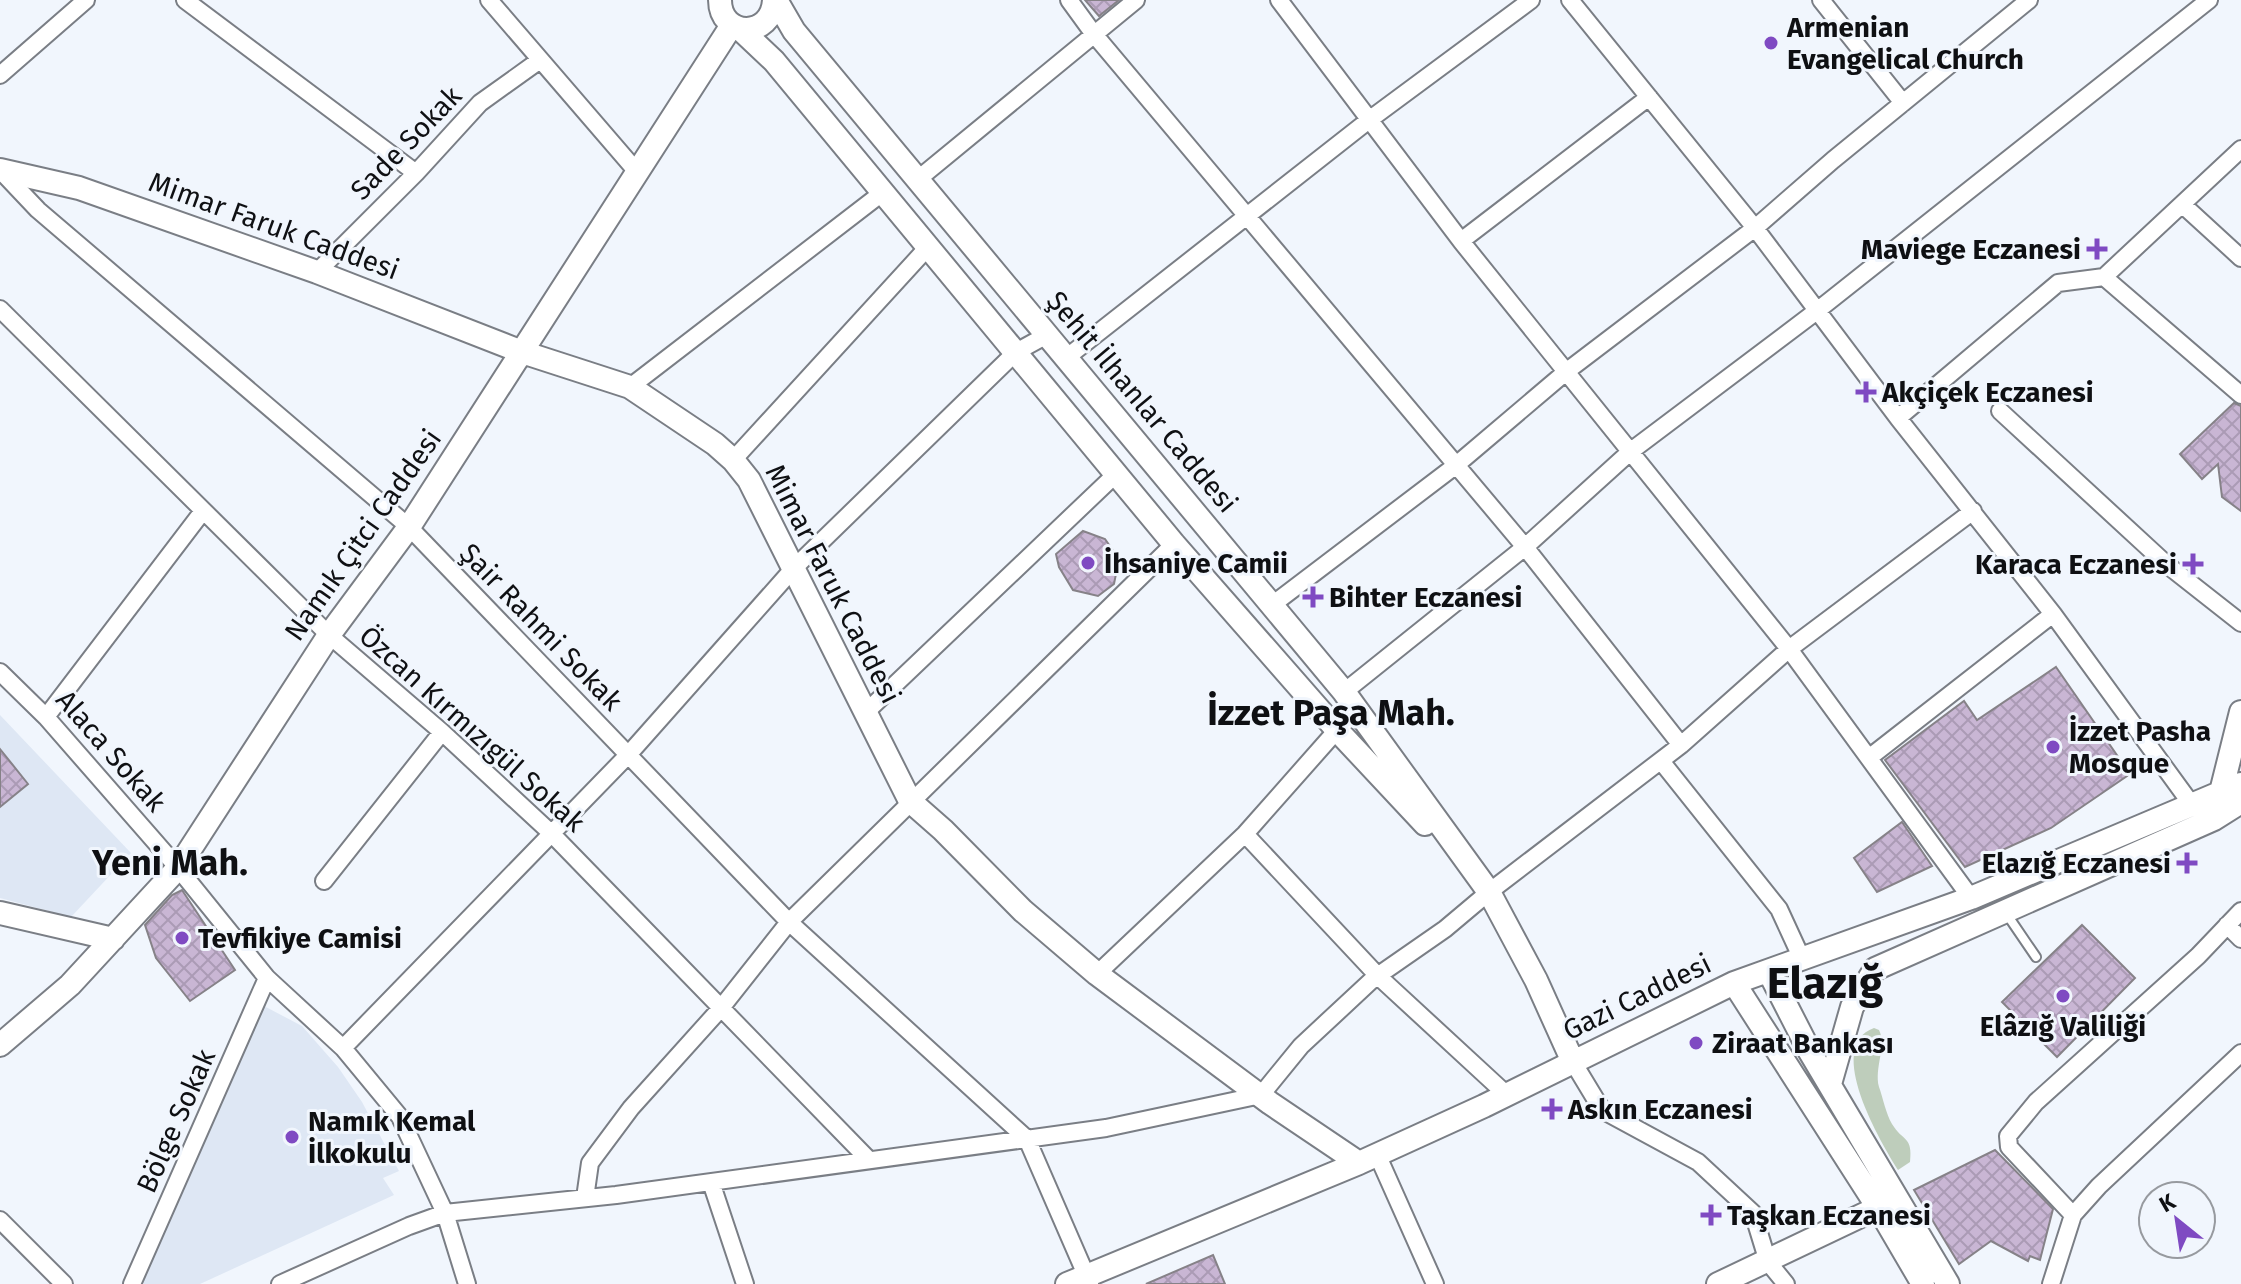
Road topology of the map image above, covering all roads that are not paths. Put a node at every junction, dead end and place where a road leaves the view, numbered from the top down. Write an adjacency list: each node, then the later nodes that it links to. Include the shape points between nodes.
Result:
1 (86, 0): 17 (street)
2 (185, 0): 23 (street)
3 (489, 0): 16 (street)
4 (720, 0): 14 (street, via 722,13)
5 (775, 0): 14 (street, via 762,24); 25 (street, Şehit İlhanlar Caddesi, via 794,31)
6 (1069, 0): 15 (street)
7 (1136, 0): 15 (street)
8 (1279, 0): 20 (street)
9 (1531, 0): 20 (street)
10 (1570, 0): 18 (street)
11 (1821, 0): 19 (street)
12 (2029, 0): 19 (street)
13 (2209, 0): 35 (street)
14 (736, 27): 24 (street, Namık Çitci Caddesi); 26 (street, via 774,61)
15 (1093, 33): 25 (street); 28 (street)
16 (540, 60): 23 (street, Sade Sokak, via 480,103); 24 (street)
17 (0, 75)
18 (1649, 97): 29 (street); 30 (street)
19 (1903, 103): 29 (street)
20 (1369, 120): 28 (street); 30 (street)
21 (2241, 149): 27 (street)
22 (0, 171): 33 (street, Mimar Faruk Caddesi, via 79,188); 52 (street, Şair Rahmi Sokak, via 38,210)
23 (416, 173): 33 (street, Sade Sokak)
24 (638, 173): 38 (street, Namık Çitci Caddesi)
25 (917, 180): 37 (street, Şehit İlhanlar Caddesi)
26 (882, 193): 31 (street); 42 (street)
27 (2183, 205): 32 (street); 34 (street)
28 (1246, 215): 40 (street); 48 (street)
29 (1755, 228): 35 (street); 41 (street)
30 (1461, 241): 41 (street)
31 (928, 247): 39 (street); 47 (street)
32 (2241, 258)
33 (317, 272): 38 (street, Mimar Faruk Caddesi)
34 (2104, 277): 43 (street); 45 (street, via 2058,283)
35 (1818, 310): 45 (street); 46 (street)
36 (2, 315): 50 (street, Özcan Kırmızıgül Sokak)
37 (1047, 335): 39 (street); 40 (street, Şehit İlhanlar Caddesi)
38 (522, 352): 42 (street, Mimar Faruk Caddesi); 52 (street, Namık Çitci Caddesi)
39 (1016, 352): 49 (street); 55 (street)
40 (1066, 358): 56 (street, Şehit İlhanlar Caddesi)
41 (1567, 371): 46 (street); 48 (street)
42 (630, 387): 47 (street, Mimar Faruk Caddesi)
43 (2241, 395)
44 (2000, 411): 58 (street, via 2166,564)
45 (1898, 418): 51 (street)
46 (1631, 451): 54 (street); 60 (street)
47 (733, 460): 55 (street, Mimar Faruk Caddesi)
48 (1455, 466): 54 (street); 56 (street)
49 (1117, 473): 53 (street); 64 (street)
50 (203, 511): 59 (street, Özcan Kırmızıgül Sokak); 65 (street)
51 (1973, 511): 57 (street); 60 (street)
52 (409, 527): 59 (street, Namık Çitci Caddesi); 69 (street, Şair Rahmi Sokak)
53 (1174, 544): 66 (street); 73 (street)
54 (1525, 547): 62 (street); 68 (street)
55 (793, 569): 64 (street, Mimar Faruk Caddesi); 69 (street)
56 (1272, 605): 62 (street, Şehit İlhanlar Caddesi)
57 (2053, 614): 70 (street); 74 (street)
58 (2241, 623)
59 (329, 635): 67 (street, Özcan Kırmızıgül Sokak); 77 (street, Namık Çitci Caddesi)
60 (1789, 649): 68 (street); 70 (street)
61 (1, 677): 65 (street, Alaca Sokak)
62 (1351, 701): 66 (street); 79 (street, Şehit İlhanlar Caddesi)
63 (2241, 712): 72 (street)
64 (865, 713): 73 (street, Mimar Faruk Caddesi)
65 (46, 717): 77 (street, Alaca Sokak)
66 (1337, 730): 76 (street); 79 (street)
67 (442, 732): 75 (street, Özcan Kırmızıgül Sokak); 78 (street)
68 (1681, 745): 71 (street)
69 (628, 755): 75 (street); 84 (street, Şair Rahmi Sokak)
70 (1870, 757): 80 (street)
71 (1661, 761): 79 (street); 89 (street, via 1779,909)
72 (2234, 792): 74 (street, Gazi Caddesi); 82 (street, via 2214,819)
73 (910, 801): 84 (street); 91 (street, Mimar Faruk Caddesi, via 1023,911)
74 (2192, 805): 80 (street, Gazi Caddesi)
75 (551, 833): 95 (street, Özcan Kırmızıgül Sokak); 97 (street)
76 (1245, 834): 91 (street); 92 (street)
77 (178, 868): 86 (street, Namık Çitci Caddesi); 93 (street, Alaca Sokak)
78 (324, 881)
79 (1489, 892): 92 (street); 99 (street)
80 (1971, 898): 89 (street, Gazi Caddesi)
81 (2241, 911): 85 (street)
82 (2005, 912): 88 (lane); 100 (street, via 1875,969 1852,1007)
83 (0, 913): 86 (street)
84 (789, 922): 95 (street); 103 (street, Şair Rahmi Sokak)
85 (2227, 925): 87 (street); 110 (street, via 2036,1102 2008,1136 2009,1147)
86 (113, 939): 96 (street, Namık Çitci Caddesi, via 70,985)
87 (2241, 939)
88 (2036, 957)
89 (1802, 959): 90 (street, Gazi Caddesi)
90 (1769, 972): 94 (street, Gazi Caddesi); 100 (street)
91 (1097, 974): 101 (street, Mimar Faruk Caddesi)
92 (1378, 976): 101 (street, via 1301,1046); 102 (street)
93 (267, 978): 97 (street, Alaca Sokak); 115 (street, Bölge Sokak)
94 (1734, 983): 99 (street, Gazi Caddesi); 108 (street)
95 (721, 1008): 105 (street, Özcan Kırmızıgül Sokak); 107 (street, via 631,1108 590,1163)
96 (0, 1045)
97 (343, 1048): 109 (street, Alaca Sokak, via 400,1117)
98 (2241, 1053): 110 (street)
99 (1573, 1062): 102 (street, Gazi Caddesi); 112 (street, via 1602,1110 1698,1162 1753,1213)
100 (1830, 1084): 108 (street)
101 (1261, 1095): 103 (street); 104 (street, Mimar Faruk Caddesi)
102 (1507, 1095): 104 (street, Gazi Caddesi)
103 (1027, 1139): 105 (street); 113 (street)
104 (1368, 1158): 113 (street, Gazi Caddesi); 119 (street)
105 (869, 1160): 106 (street)
106 (711, 1182): 107 (street); 118 (street)
107 (585, 1198): 109 (street)
108 (1888, 1203): 112 (street); 122 (street); 123 (street)
109 (445, 1213): 116 (street); 117 (street, Alaca Sokak)
110 (2073, 1215): 124 (street)
111 (0, 1220): 114 (street)
112 (1768, 1262): 120 (street); 121 (street)
113 (1081, 1281)
114 (64, 1284)
115 (132, 1284)
116 (280, 1284)
117 (467, 1284)
118 (745, 1284)
119 (1435, 1284)
120 (1718, 1284)
121 (1786, 1284)
122 (1923, 1284)
123 (1948, 1284)
124 (2051, 1284)

